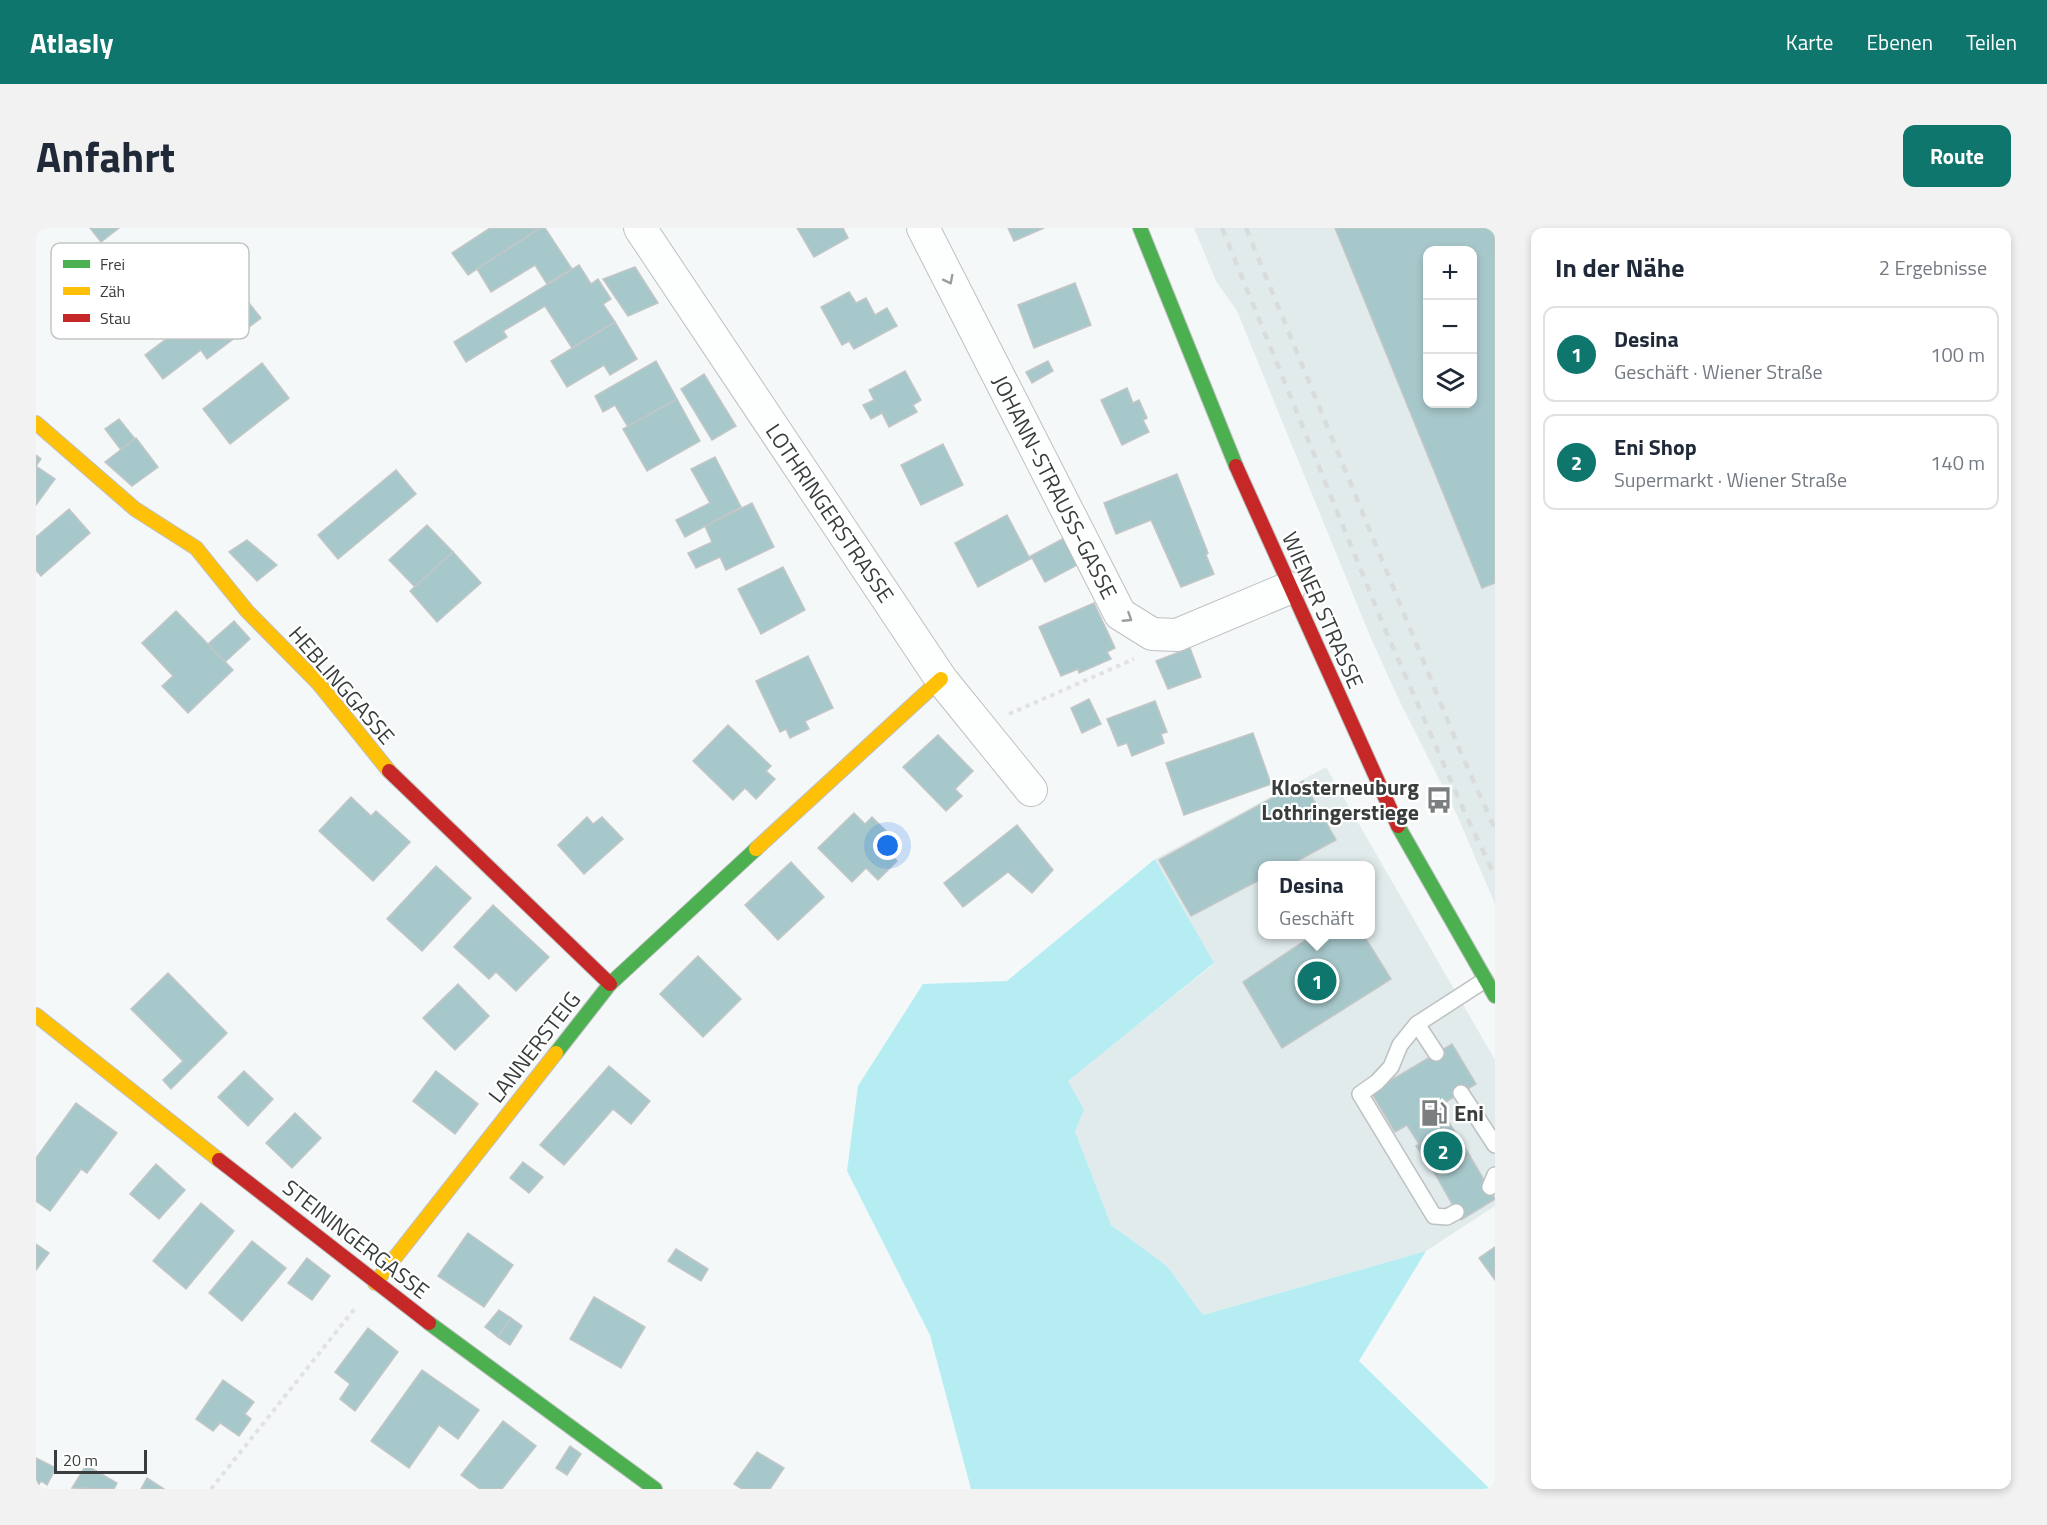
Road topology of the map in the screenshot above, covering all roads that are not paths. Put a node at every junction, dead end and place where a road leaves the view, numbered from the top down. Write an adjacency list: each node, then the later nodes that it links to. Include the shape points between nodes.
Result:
1 (640, 228): 6 (street, LOTHRINGERSTRASSE)
2 (923, 228): 5 (street, JOHANN-STRAUSS-GASSE, one-way to 5, via 1120,614 1152,634 1177,635)
3 (1140, 228): 5 (street, WIENER STRASSE, via 1214,416)
4 (36, 423): 9 (street, HEBLINGGASSE, via 135,509 196,548 247,611 319,684 387,769)
5 (1289, 588): 8 (street, WIENER STRASSE, via 1395,821)
6 (941, 679): 7 (street, LOTHRINGERSTRASSE); 9 (street, LANNERSTEIG)
7 (1031, 790)
8 (1485, 980): 10 (street, WIENER STRASSE); 12 (lane)
9 (610, 984): 17 (street, LANNERSTEIG)
10 (1495, 996)
11 (36, 1015): 17 (street, STEININGERGASSE)
12 (1417, 1024): 13 (lane); 16 (lane, via 1400,1045 1391,1067 1360,1094 1434,1216 1447,1217)
13 (1436, 1053)
14 (1461, 1093): 15 (lane)
15 (1495, 1145)
16 (1456, 1212)
17 (375, 1283): 18 (street, STEININGERGASSE)
18 (655, 1489)

